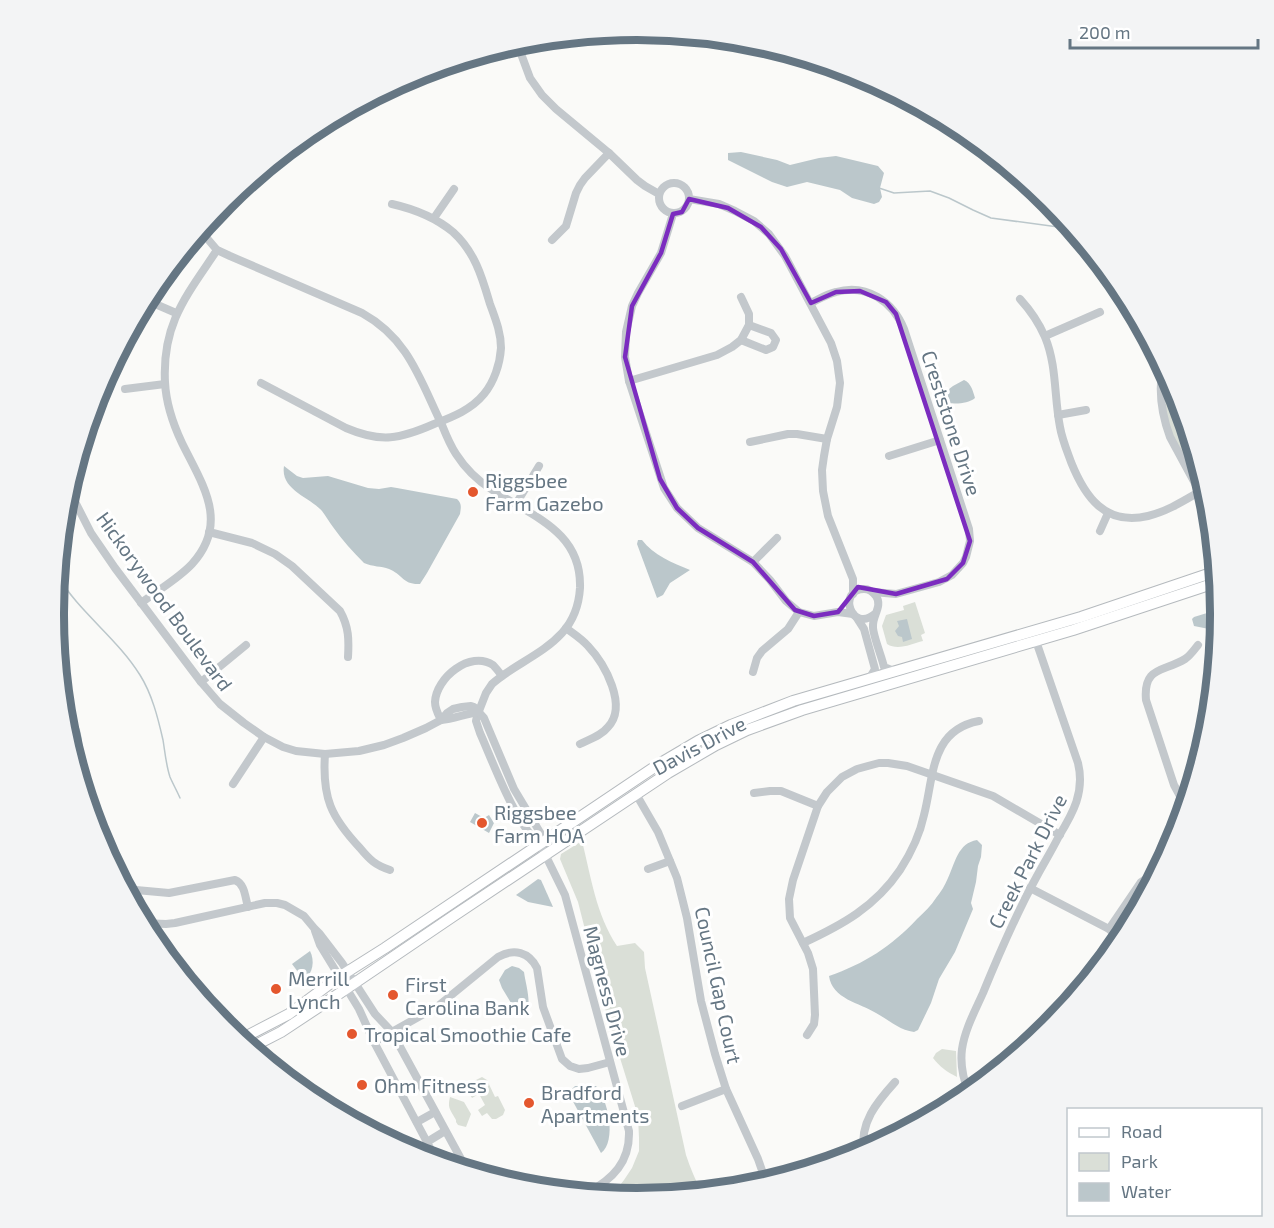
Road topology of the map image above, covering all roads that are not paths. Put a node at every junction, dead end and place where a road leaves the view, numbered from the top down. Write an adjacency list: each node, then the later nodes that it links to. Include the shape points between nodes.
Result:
1 (521, 53): 2 (street, via 530,78 542,95)
2 (609, 153): 4 (street, via 637,180); 10 (street, via 580,185 566,226)
3 (454, 189): 8 (street)
4 (659, 194): 5 (street, via 668,184 677,183 684,187); 7 (street, via 661,207)
5 (689, 199): 7 (street, via 686,208); 14 (street, via 728,208 761,227 781,249)
6 (392, 204): 8 (street)
7 (673, 214): 21 (street, via 661,253 628,319 625,357)
8 (434, 218): 28 (street, via 459,238 475,259 501,349 495,376 483,394 466,410)
9 (206, 237): 11 (street)
10 (552, 240)
11 (217, 250): 17 (street); 28 (street, via 376,321 407,353)
12 (741, 297): 18 (street)
13 (1020, 299): 19 (street)
14 (811, 303): 29 (street, via 831,343 839,375 838,400); 30 (street, Creststone Drive, via 836,292 854,290 886,302 904,329)
15 (155, 304): 17 (street)
16 (1100, 312): 19 (street)
17 (176, 313): 24 (street, via 167,348)
18 (749, 325): 20 (street); 20 (street, via 773,335 775,344 766,350)
19 (1045, 336): 27 (street)
20 (741, 340): 21 (street, via 717,355)
21 (629, 381): 42 (street, via 669,498 698,528)
22 (1161, 382): 34 (street, via 1162,415 1170,437)
23 (261, 383): 28 (street, via 346,428 368,435 403,436)
24 (165, 384): 25 (street); 40 (street, via 171,416 209,501)
25 (125, 389)
26 (1086, 410): 27 (street)
27 (1058, 415): 38 (street, via 1062,437 1081,485)
28 (440, 422): 37 (street, via 469,471)
29 (827, 439): 31 (street, via 788,434); 44 (street, via 822,470 825,502)
30 (940, 440): 32 (street); 47 (street, Creststone Drive, via 969,529 969,548 963,563 947,579)
31 (750, 442)
32 (889, 456)
33 (539, 466): 37 (street)
34 (1193, 473)
35 (1197, 493): 38 (street, via 1149,515)
36 (75, 501): 49 (street, Hickorywood Boulevard, via 104,552)
37 (516, 504): 54 (street, via 554,528 574,555 580,591)
38 (1108, 513): 39 (street)
39 (1100, 531)
40 (209, 532): 49 (street, via 192,563); 58 (street, via 264,548 292,566 345,619)
41 (777, 538): 42 (street)
42 (753, 562): 51 (street)
43 (1209, 574): 59 (main road, Davis Drive, via 1081,617)
44 (853, 579): 46 (street); 48 (street)
45 (1209, 585): 55 (main road, Davis Drive)
46 (869, 591): 47 (street, Creststone Drive); 48 (street, via 856,591); 50 (street, via 878,600)
47 (896, 594): 50 (street, Creststone Drive)
48 (851, 597): 52 (street); 53 (street, via 849,606)
49 (141, 603): 63 (street, Hickorywood Boulevard)
50 (877, 611): 53 (street, via 865,619); 59 (street, via 873,626 884,667)
51 (799, 612): 52 (street, via 814,616); 60 (street, via 788,629 762,651)
52 (838, 612): 53 (street)
53 (855, 616): 62 (street, via 864,629 875,669)
54 (566, 628): 61 (street, via 550,644); 68 (street, via 602,663 616,704 608,729)
55 (1036, 641): 74 (main road, Davis Drive, via 747,730 668,772); 76 (street, Creek Park Drive, via 1080,769 1079,798)
56 (246, 645): 63 (street)
57 (1198, 645): 72 (street, via 1184,660 1161,668 1146,686 1146,700 1174,785)
58 (348, 657)
59 (894, 671): 62 (main road, Davis Drive)
60 (753, 672)
61 (502, 676): 64 (street, via 486,693); 65 (street, via 494,666 483,662 466,663 452,671 442,681 436,696 435,707)
62 (869, 679): 77 (main road, Davis Drive, via 763,712 698,741)
63 (201, 682): 67 (street, Hickorywood Boulevard, via 227,711)
64 (478, 712): 65 (street, Hickorywood Boulevard); 77 (street, Magness Drive, via 476,721 501,782 533,839)
65 (441, 720): 69 (street, Hickorywood Boulevard, via 384,745)
66 (979, 721): 70 (street, via 961,726 951,734 939,750)
67 (264, 737): 69 (street, Hickorywood Boulevard, via 296,751); 71 (street)
68 (580, 744)
69 (325, 754): 81 (street, via 325,786 337,820 373,862)
70 (931, 775): 75 (street, via 898,764 867,765 834,783); 76 (street, via 1001,800); 89 (street, via 921,827 907,859 892,880 861,912)
71 (234, 784)
72 (1182, 792)
73 (754, 793): 75 (street, via 781,791)
74 (636, 794): 78 (main road, Davis Drive); 79 (street, Council Gap Court)
75 (818, 806): 89 (street, via 789,899 790,918)
76 (1060, 835): 83 (street, Creek Park Drive)
77 (540, 844): 78 (street, Magness Drive); 90 (main road, Davis Drive)
78 (546, 855): 91 (main road, Davis Drive); 97 (street, Magness Drive, via 565,895)
79 (670, 861): 80 (street); 100 (street, Council Gap Court, via 685,910 705,1018)
80 (648, 869)
81 (390, 870)
82 (1145, 879): 87 (street)
83 (1030, 888): 87 (street); 99 (street, Creek Park Drive, via 964,1038 961,1059)
84 (134, 890): 85 (street, via 169,893 235,880 243,886)
85 (248, 907): 86 (street, via 175,923); 90 (street, via 277,903 304,916 325,940)
86 (154, 923)
87 (1108, 929): 88 (street)
88 (1114, 934)
89 (803, 943): 94 (street, via 811,961 814,992 814,1024)
90 (343, 974): 91 (street); 93 (main road, Davis Drive, via 289,1014)
91 (351, 986): 92 (street); 95 (street); 96 (main road, Davis Drive)
92 (392, 1032): 95 (street); 97 (street, via 447,1000 498,957 515,952 524,954 537,968 543,1007 562,1059 579,1069); 102 (street)
93 (248, 1035)
94 (807, 1035)
95 (374, 1042): 103 (street)
96 (258, 1044)
97 (610, 1062): 110 (street, Magness Drive, via 629,1140 618,1169)
98 (895, 1083): 105 (street, via 874,1108)
99 (965, 1084)
100 (726, 1089): 101 (street); 109 (street, Council Gap Court)
101 (682, 1106)
102 (435, 1112): 103 (street); 104 (street)
103 (417, 1122): 106 (street)
104 (445, 1131): 106 (street); 108 (street)
105 (863, 1141)
106 (427, 1142): 107 (street)
107 (430, 1149)
108 (461, 1159)
109 (763, 1173)
110 (600, 1186)

